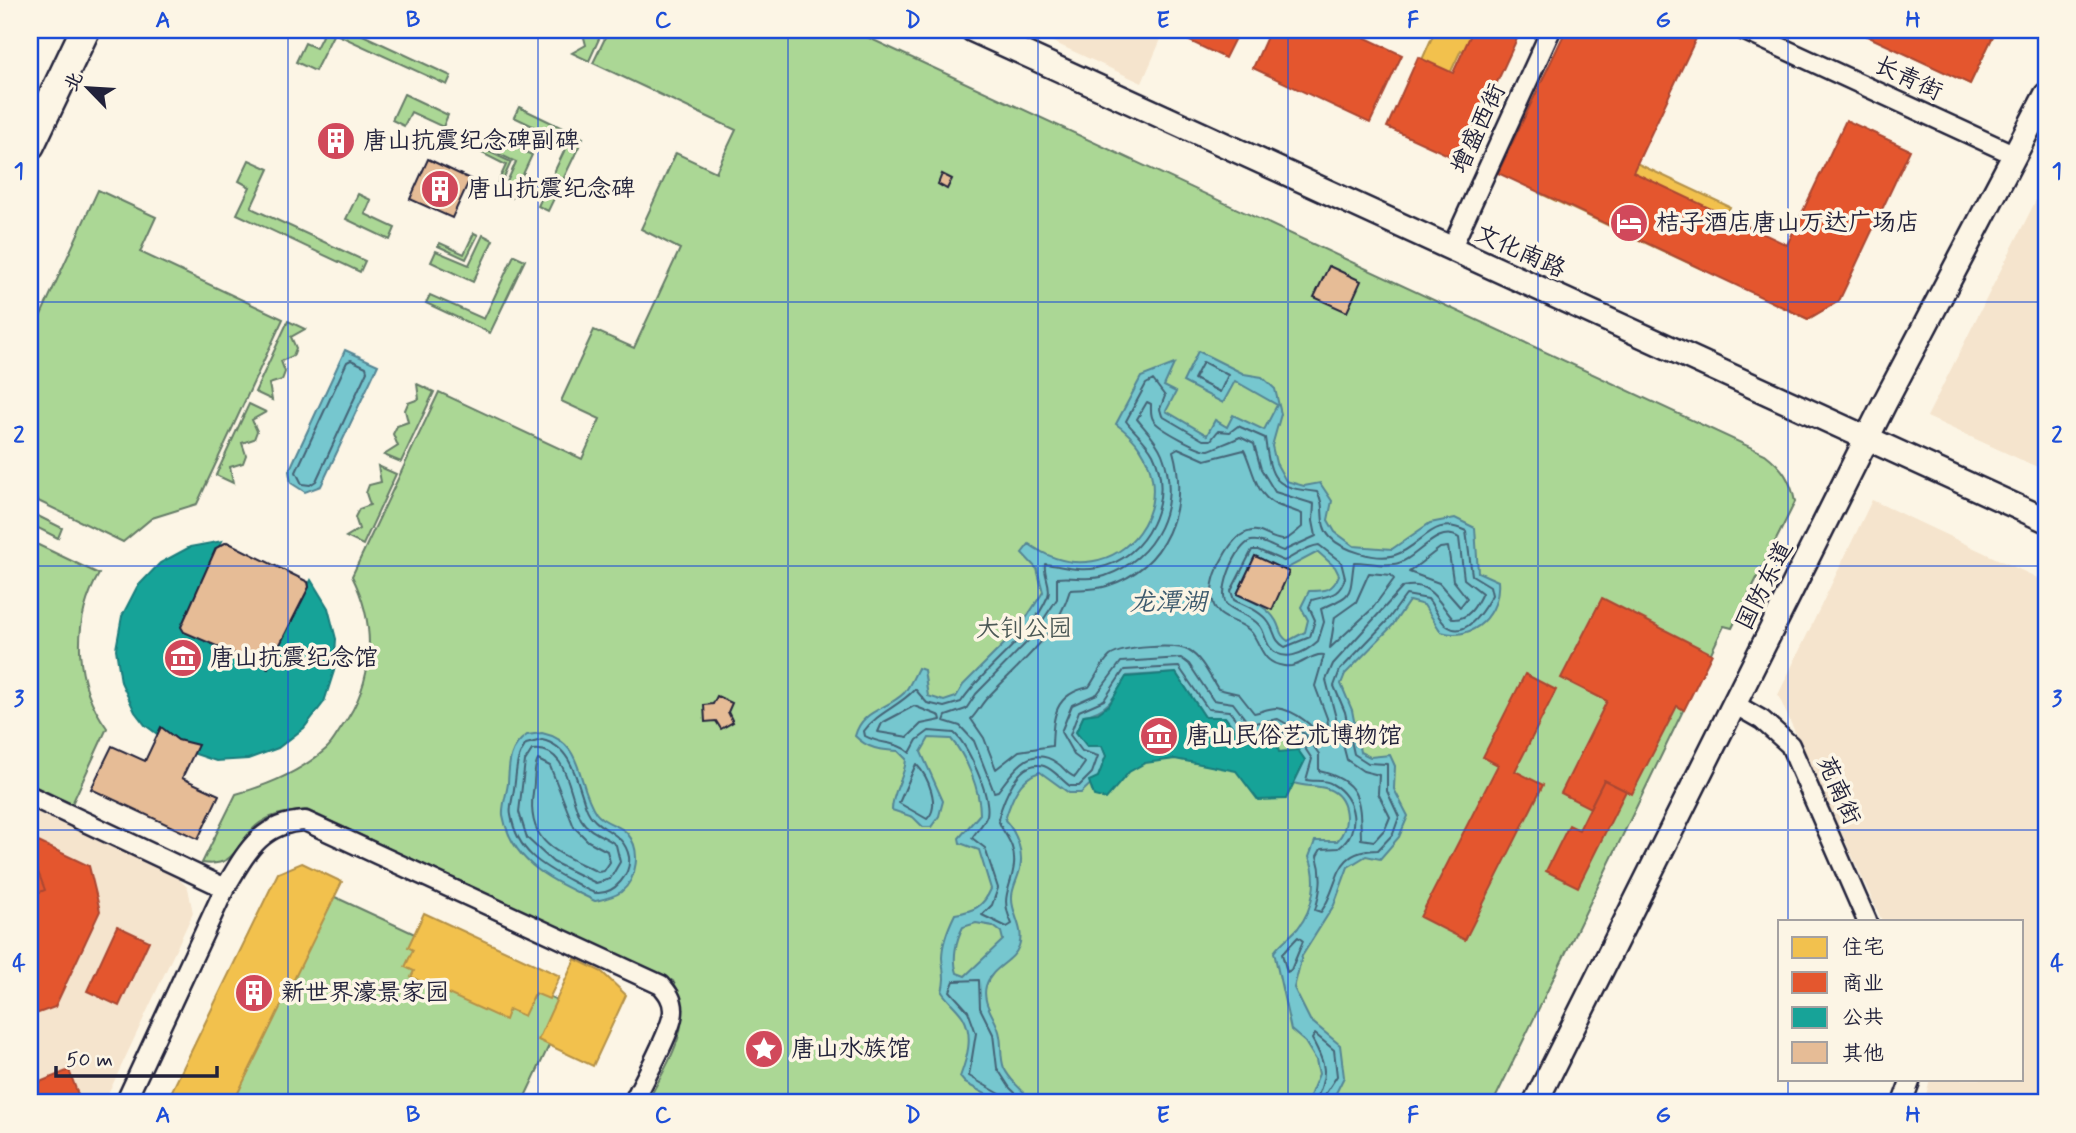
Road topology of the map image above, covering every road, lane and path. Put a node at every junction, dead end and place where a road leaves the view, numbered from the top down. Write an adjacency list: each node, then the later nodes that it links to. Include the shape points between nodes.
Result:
1 (85, 30): 6 (main road)
2 (973, 30): 8 (street, 文化南路)
3 (1551, 30): 8 (street, 增盛西街)
4 (1743, 30): 7 (street, 长青街)
5 (2046, 95): 7 (street, 国防东道)
6 (30, 145)
7 (2015, 155): 9 (street, 国防东道)
8 (1451, 250): 9 (street, 文化南路)
9 (1869, 438): 10 (street, 文化南路); 11 (street, 国防东道)
10 (2046, 520)
11 (1734, 704): 14 (street, 苑南街, via 1762,720 1790,745); 18 (street, 国防东道)
12 (30, 796): 13 (street)
13 (225, 888): 16 (street); 17 (street, via 252,843 265,832 286,822 305,821 661,985 673,1010 670,1025)
14 (1867, 920)
15 (1911, 1080): 19 (street)
16 (125, 1103)
17 (633, 1103)
18 (1535, 1103)
19 (1902, 1103)

